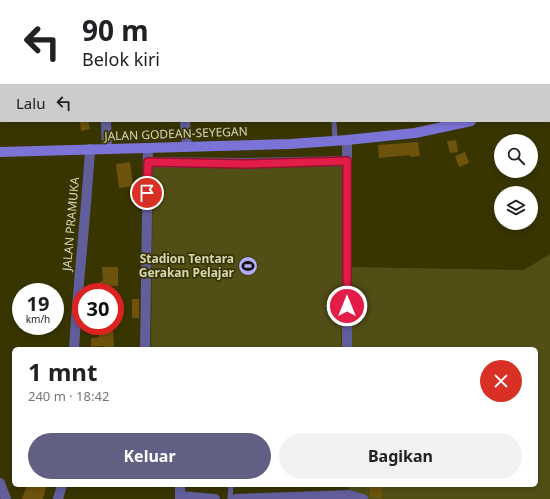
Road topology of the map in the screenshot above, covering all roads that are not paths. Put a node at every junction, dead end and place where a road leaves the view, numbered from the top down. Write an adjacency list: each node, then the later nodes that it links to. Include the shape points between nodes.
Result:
1 (106, 122): 10 (street)
2 (185, 122): 7 (street)
3 (334, 122): 6 (lane)
4 (466, 122): 5 (main road, JALAN GODEAN-SEYEGAN, via 415,132)
5 (347, 140): 6 (main road, JALAN GODEAN-SEYEGAN); 12 (street)
6 (336, 141): 7 (main road, JALAN GODEAN-SEYEGAN)
7 (187, 147): 8 (main road, JALAN GODEAN-SEYEGAN)
8 (148, 148): 10 (main road, JALAN GODEAN-SEYEGAN); 13 (street)
9 (90, 149): 10 (main road, JALAN GODEAN-SEYEGAN); 11 (main road, JALAN GODEAN-SEYEGAN); 14 (street, JALAN PRAMUKA)
10 (107, 149)
11 (0, 152)
12 (347, 161): 13 (street, via 246,164); 16 (street)
13 (148, 162): 15 (street)
14 (74, 347)
15 (145, 347)
16 (347, 347)
17 (0, 483): 23 (street)
18 (61, 487): 24 (street)
19 (180, 487): 22 (street)
20 (231, 487): 26 (lane)
21 (349, 493): 27 (street); 28 (street)
22 (180, 498): 25 (street)
23 (6, 499)
24 (58, 499)
25 (215, 499)
26 (230, 499)
27 (236, 499)
28 (362, 499)

